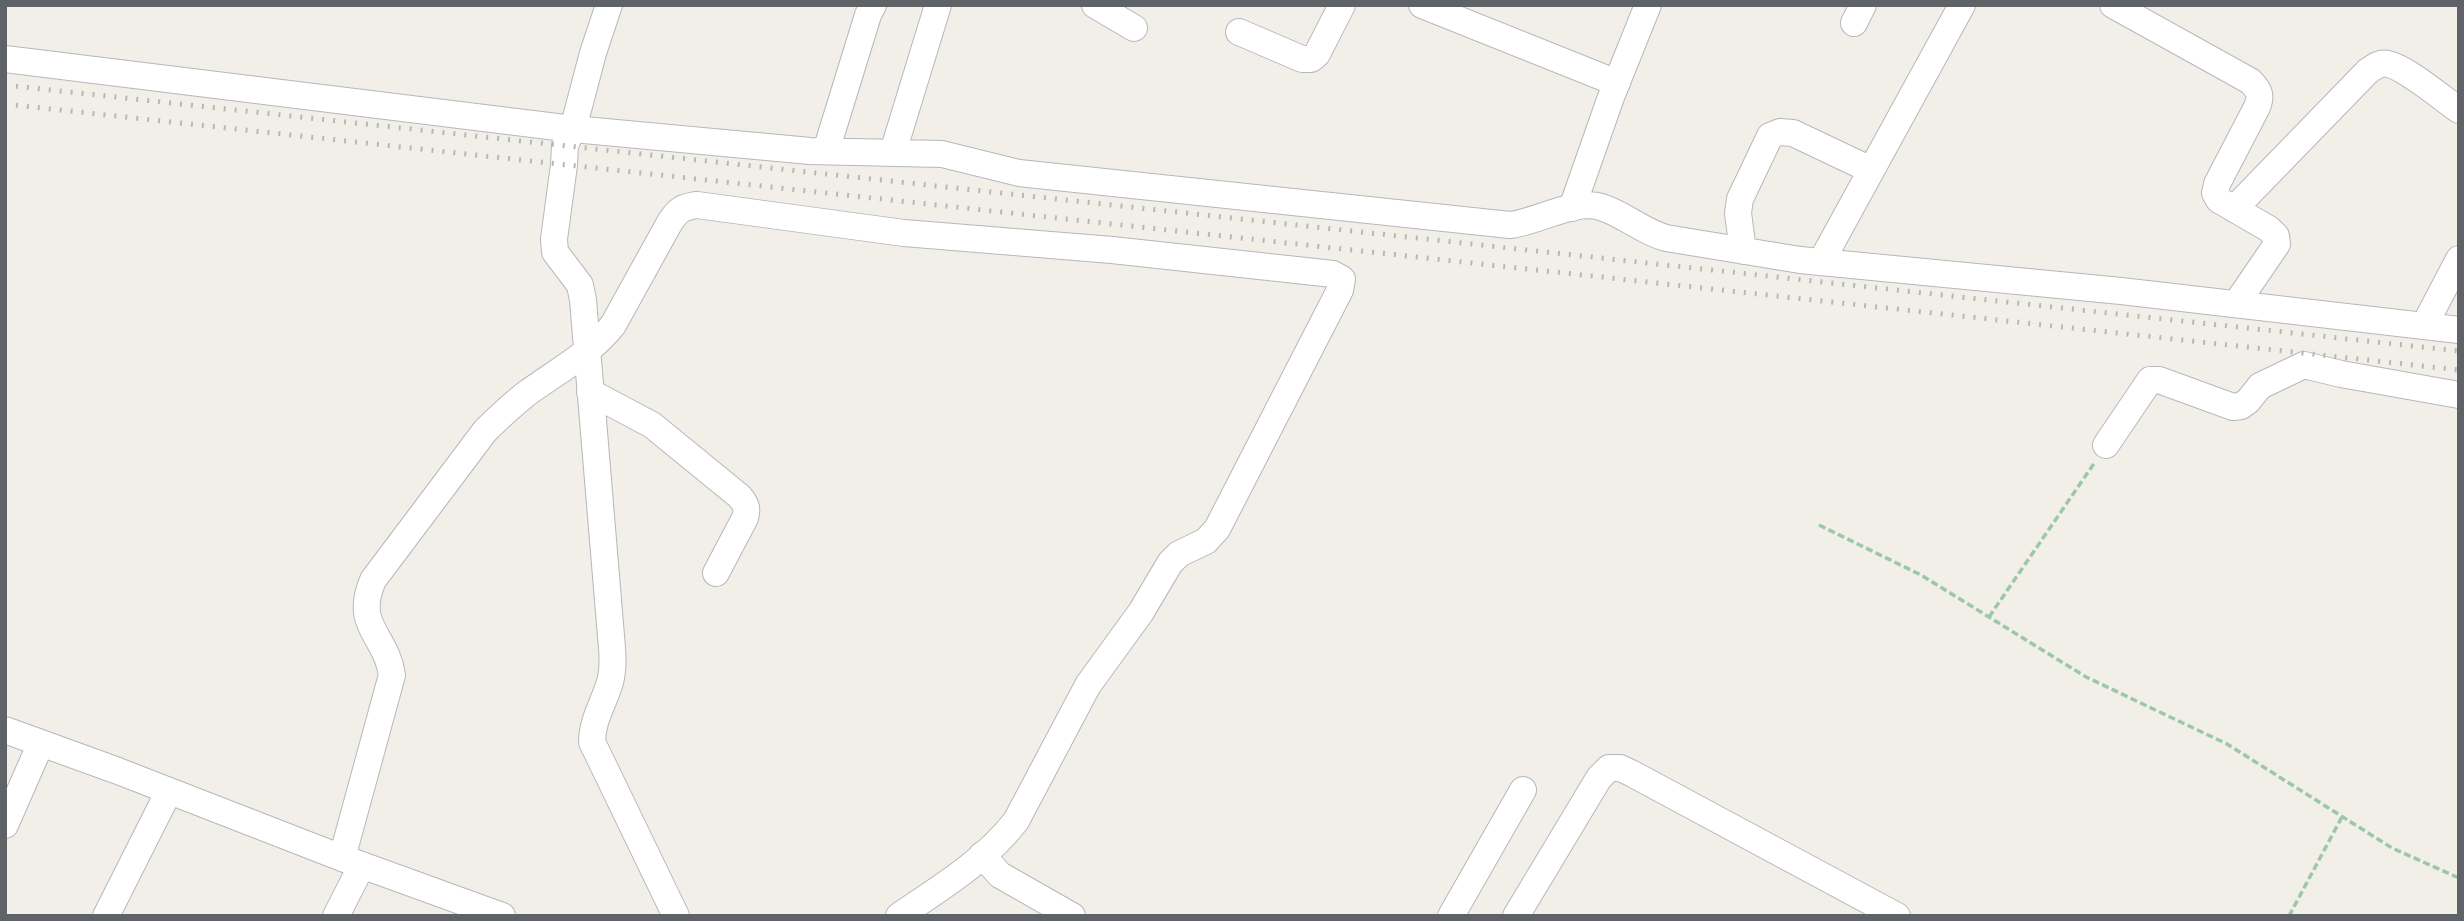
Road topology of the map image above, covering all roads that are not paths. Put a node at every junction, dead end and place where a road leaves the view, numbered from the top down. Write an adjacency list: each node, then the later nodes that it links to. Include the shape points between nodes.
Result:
1 (609, 5): 16 (street)
2 (873, 5): 17 (street)
3 (938, 5): 18 (street)
4 (1096, 5): 11 (street)
5 (1342, 5): 12 (street, via 1311,59)
6 (1422, 5): 14 (street)
7 (1648, 5): 14 (street)
8 (1962, 5): 19 (street)
9 (2113, 5): 10 (street)
10 (2141, 12): 21 (street, via 2258,90 2257,107 2217,184 2219,200)
11 (1134, 28)
12 (1239, 32)
13 (5, 59): 16 (street)
14 (1617, 83): 20 (street)
15 (2459, 110): 21 (street, via 2398,67 2377,65)
16 (573, 129): 17 (street); 28 (street, via 565,145 554,239 555,253 580,285)
17 (826, 151): 18 (street)
18 (893, 152): 20 (street, via 942,154 1019,173 1510,225)
19 (1871, 170): 22 (street, via 1793,133 1770,136 1740,199); 24 (street)
20 (1572, 208): 22 (street, via 1600,207 1653,235)
21 (2234, 209): 25 (street, via 2269,229 2277,244)
22 (1744, 251): 24 (street)
23 (2459, 259): 26 (street)
24 (1821, 261): 25 (street)
25 (2236, 304): 26 (street)
26 (2424, 326): 27 (street)
27 (2459, 330)
28 (587, 351): 29 (street); 38 (street, via 613,325 677,211 696,205 904,233 1112,250 1333,274 1342,279 1216,529 1206,541 1170,563 1141,612 1087,685 1016,821); 39 (street, via 516,402 485,431 373,580 365,609 392,675)
29 (590, 392): 32 (street, via 652,425 746,504 745,518); 43 (street, via 613,666 592,728 592,742)
30 (2459, 395): 31 (street, via 2304,365 2260,386 2248,401 2233,407 2150,380)
31 (2106, 445)
32 (716, 573)
33 (5, 730): 34 (street)
34 (41, 743): 36 (street); 37 (street)
35 (1523, 790): 46 (street)
36 (169, 791): 39 (street); 40 (street)
37 (5, 825)
38 (982, 855): 44 (street); 45 (street, via 1000,875)
39 (352, 862): 41 (street); 42 (street)
40 (106, 916)
41 (336, 916)
42 (502, 916)
43 (676, 916)
44 (899, 916)
45 (1072, 916)
46 (1451, 916)
47 (1516, 916): 48 (street, via 1609,768 1631,773)
48 (1897, 916)

